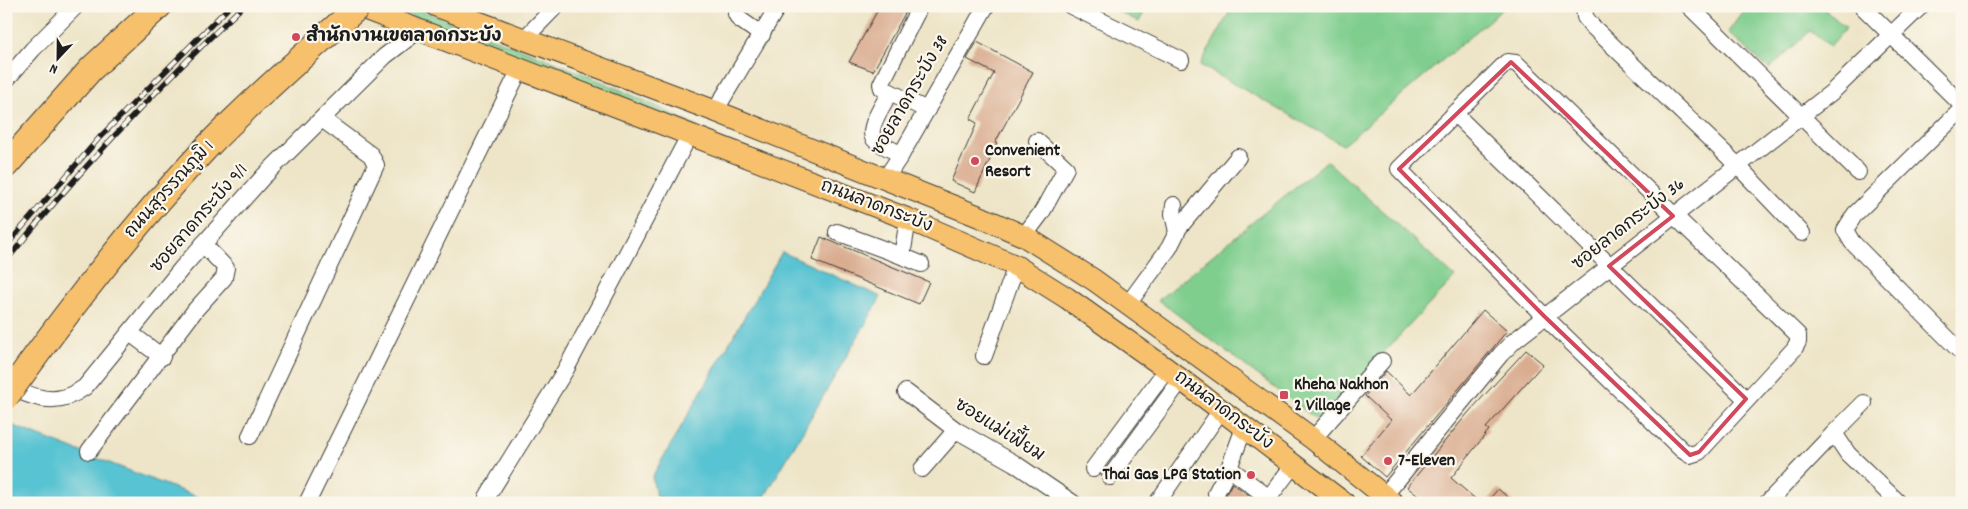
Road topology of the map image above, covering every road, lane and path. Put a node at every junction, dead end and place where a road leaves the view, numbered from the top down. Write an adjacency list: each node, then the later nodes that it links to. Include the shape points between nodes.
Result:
1 (76, 6): 22 (street)
2 (159, 6): 36 (highway, via 91,69)
3 (358, 6): 16 (main road, ถนนลาดกระบัง); 63 (highway, ถนนสุวรรณภูมิ 1, bridge, via 259,95 206,148 71,307)
4 (436, 6): 15 (main road, ถนนลาดกระบัง)
5 (556, 6): 19 (street)
6 (738, 6): 18 (street, via 736,14 739,19)
7 (778, 6): 18 (street)
8 (920, 6): 23 (street, via 881,84)
9 (986, 6): 26 (street, ซอยลาดกระบัง 38)
10 (1071, 6): 20 (street)
11 (1584, 6): 37 (street, via 1584,17 1592,26)
12 (1688, 6): 29 (street)
13 (1862, 6): 17 (street)
14 (1920, 6): 17 (street, ซอยลาดกระบัง 36)
15 (461, 10): 19 (main road, ถนนลาดกระบัง)
16 (419, 30): 21 (main road, ถนนลาดกระบัง); 30 (street, ซอยลาดกระบัง 9/1, via 385,56)
17 (1892, 34): 24 (street); 29 (street, ซอยลาดกระบัง 36, via 1832,92)
18 (762, 35): 27 (street)
19 (523, 40): 27 (main road, ถนนลาดกระบัง)
20 (1181, 60)
21 (520, 69): 31 (main road, ถนนลาดกระบัง); 82 (street)
22 (6, 80)
23 (890, 92): 26 (street); 33 (street, via 871,132 874,139)
24 (1962, 105)
25 (1962, 109): 56 (street, via 1854,214 1845,230 1852,242)
26 (927, 110): 33 (street, ซอยลาดกระบัง 38)
27 (714, 111): 35 (main road, ถนนลาดกระบัง)
28 (1454, 113): 42 (street, via 1507,62 1516,64); 52 (street); 54 (street, via 1399,169)
29 (1800, 116): 37 (street, ซอยลาดกระบัง 36); 38 (street)
30 (322, 119): 48 (street, ซอยลาดกระบัง 9/1, via 262,177); 70 (street, via 371,155 376,165)
31 (690, 134): 40 (main road, ถนนลาดกระบัง); 78 (street, via 566,369)
32 (1037, 141): 47 (street, via 1066,168 1042,212)
33 (902, 155): 39 (street, ซอยลาดกระบัง 38)
34 (1238, 157): 44 (street)
35 (831, 158): 39 (main road, ถนนลาดกระบัง); 40 (main road)
36 (6, 165)
37 (1737, 165): 42 (street, ซอยลาดกระบัง 36); 46 (street)
38 (1858, 172)
39 (885, 178): 47 (main road, ถนนลาดกระบัง)
40 (821, 186): 43 (main road, ถนนลาดกระบัง)
41 (1174, 205): 44 (street)
42 (1673, 216): 52 (street, ซอยลาดกระบัง 36); 64 (street, via 1798,335 1794,349)
43 (908, 219): 49 (street); 51 (main road, ถนนลาดกระบัง)
44 (1178, 229): 53 (street, via 1169,248)
45 (837, 232): 49 (street)
46 (1802, 233)
47 (1024, 236): 53 (main road, ถนนลาดกระบัง)
48 (203, 244): 55 (street, ซอยลาดกระบัง 9/1); 58 (street, via 226,268 226,274)
49 (902, 256): 50 (street)
50 (921, 264)
51 (1016, 266): 57 (street); 60 (main road, ถนนลาดกระบัง, via 1067,298)
52 (1610, 266): 54 (street, ซอยลาดกระบัง 36); 64 (street)
53 (1128, 304): 71 (main road, ถนนลาดกระบัง)
54 (1544, 316): 64 (street, via 1690,455 1699,452); 80 (street, ซอยลาดกระบัง 36, via 1500,354)
55 (130, 333): 58 (street); 61 (street, ซอยลาดกระบัง 9/1, via 92,380 76,394 44,399)
56 (1962, 353)
57 (984, 356)
58 (162, 357): 72 (street)
59 (1382, 361): 71 (street)
60 (1174, 375): 66 (main road, ถนนลาดกระบัง); 74 (street); 77 (street)
61 (6, 386)
62 (906, 392): 68 (street, ซอยแม่เฟี้ยม)
63 (6, 397)
64 (1746, 399)
65 (1864, 403): 69 (street)
66 (1221, 410): 67 (main road, ถนนลาดกระบัง); 84 (street)
67 (1244, 428): 73 (main road, ถนนลาดกระบัง); 75 (street)
68 (956, 430): 76 (street); 83 (street, ซอยแม่เฟี้ยม, via 1014,463)
69 (1834, 433): 81 (street); 87 (street, via 1848,454)
70 (250, 436)
71 (1313, 439): 80 (main road, ถนนลาดกระบัง)
72 (90, 451)
73 (1294, 464): 79 (street); 86 (main road, ถนนลาดกระบัง)
74 (1094, 468)
75 (1229, 468): 79 (street); 85 (street, via 1216,493)
76 (922, 469)
77 (1110, 477)
78 (487, 497)
79 (1267, 500)
80 (1385, 501)
81 (1770, 502)
82 (308, 503)
83 (1073, 503)
84 (1157, 503)
85 (1218, 503)
86 (1344, 503)
87 (1899, 503)

